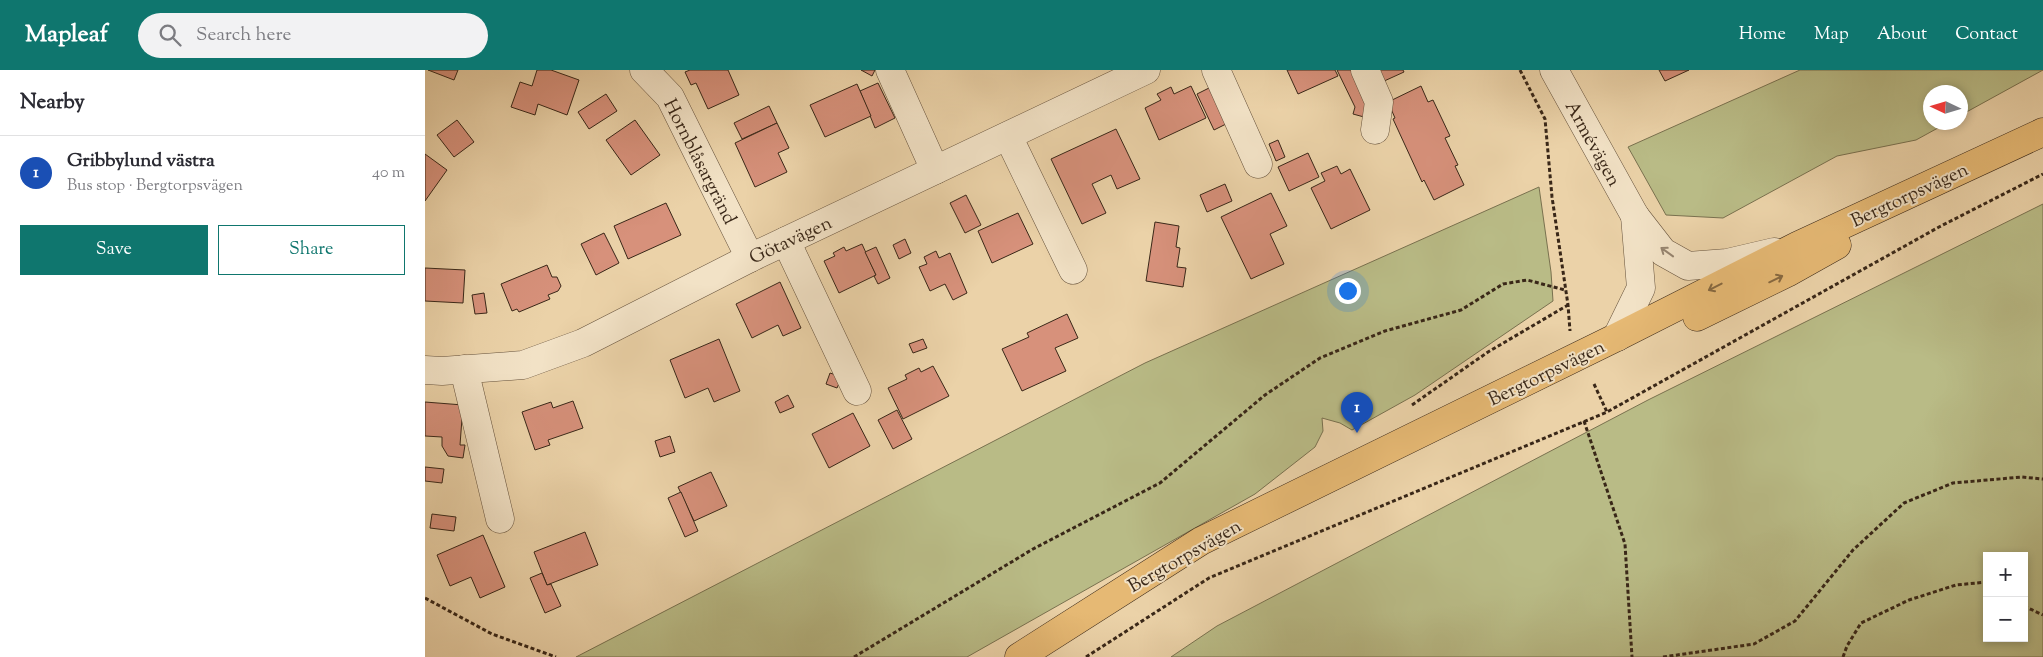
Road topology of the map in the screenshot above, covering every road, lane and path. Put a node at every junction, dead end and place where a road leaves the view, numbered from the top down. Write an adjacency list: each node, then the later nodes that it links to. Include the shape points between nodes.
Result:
1 (644, 70): 18 (street, Hornblåsargränd, via 670,97)
2 (890, 70): 13 (street)
3 (1146, 70): 10 (street, Götavägen)
4 (1216, 70): 12 (street)
5 (1365, 70): 8 (street, via 1379,102)
6 (1520, 70): 20 (path, via 1545,119)
7 (1554, 70): 15 (street, Armévägen)
8 (1375, 130)
9 (2043, 132): 11 (main road, Bergtorpsvägen)
10 (1008, 136): 13 (street, Götavägen); 19 (street)
11 (1997, 154): 17 (main road, Bergtorpsvägen); 35 (main road, Bergtorpsvägen, one-way to 11, via 1207,557 1787,273)
12 (1258, 164)
13 (935, 170): 16 (street, Götavägen)
14 (2043, 174): 29 (path, via 1939,227)
15 (1635, 216): 17 (street, Armévägen, one-way to 15, via 1727,264 1688,266 1663,252); 23 (street, Armévägen, via 1641,288)
16 (786, 240): 18 (street, Götavägen); 27 (street)
17 (1797, 246): 23 (main road, Bergtorpsvägen, one-way to 23)
18 (750, 258): 24 (street, Götavägen, via 583,343 523,365)
19 (1073, 270)
20 (1565, 290): 21 (path); 40 (path, via 1527,280 1503,284 1461,310 1385,331 1320,358 1265,395 1160,483 1033,549)
21 (1568, 305): 22 (path); 28 (path, via 1488,352)
22 (1570, 332)
23 (1617, 337): 35 (main road, Bergtorpsvägen, via 1201,541)
24 (464, 369): 25 (street, Götavägen); 32 (street)
25 (425, 370)
26 (1595, 384): 29 (path)
27 (857, 391)
28 (1412, 405)
29 (1607, 412): 30 (path)
30 (1584, 422): 42 (path, via 1209,578); 43 (path, via 1625,544)
31 (2043, 479): 38 (path, via 2022,477 1953,483 1904,503 1853,550 1795,621 1754,644)
32 (500, 519)
33 (1983, 582): 46 (path, via 1956,585 1909,600 1861,623)
34 (425, 598): 39 (path, via 492,634)
35 (1102, 604): 41 (main road, Bergtorpsvägen)
36 (2028, 608): 37 (path)
37 (2043, 615)
38 (1691, 653): 44 (path); 45 (path)
39 (556, 657)
40 (854, 657)
41 (1019, 657)
42 (1086, 657)
43 (1632, 657)
44 (1663, 657)
45 (1695, 657)
46 (1843, 657)

